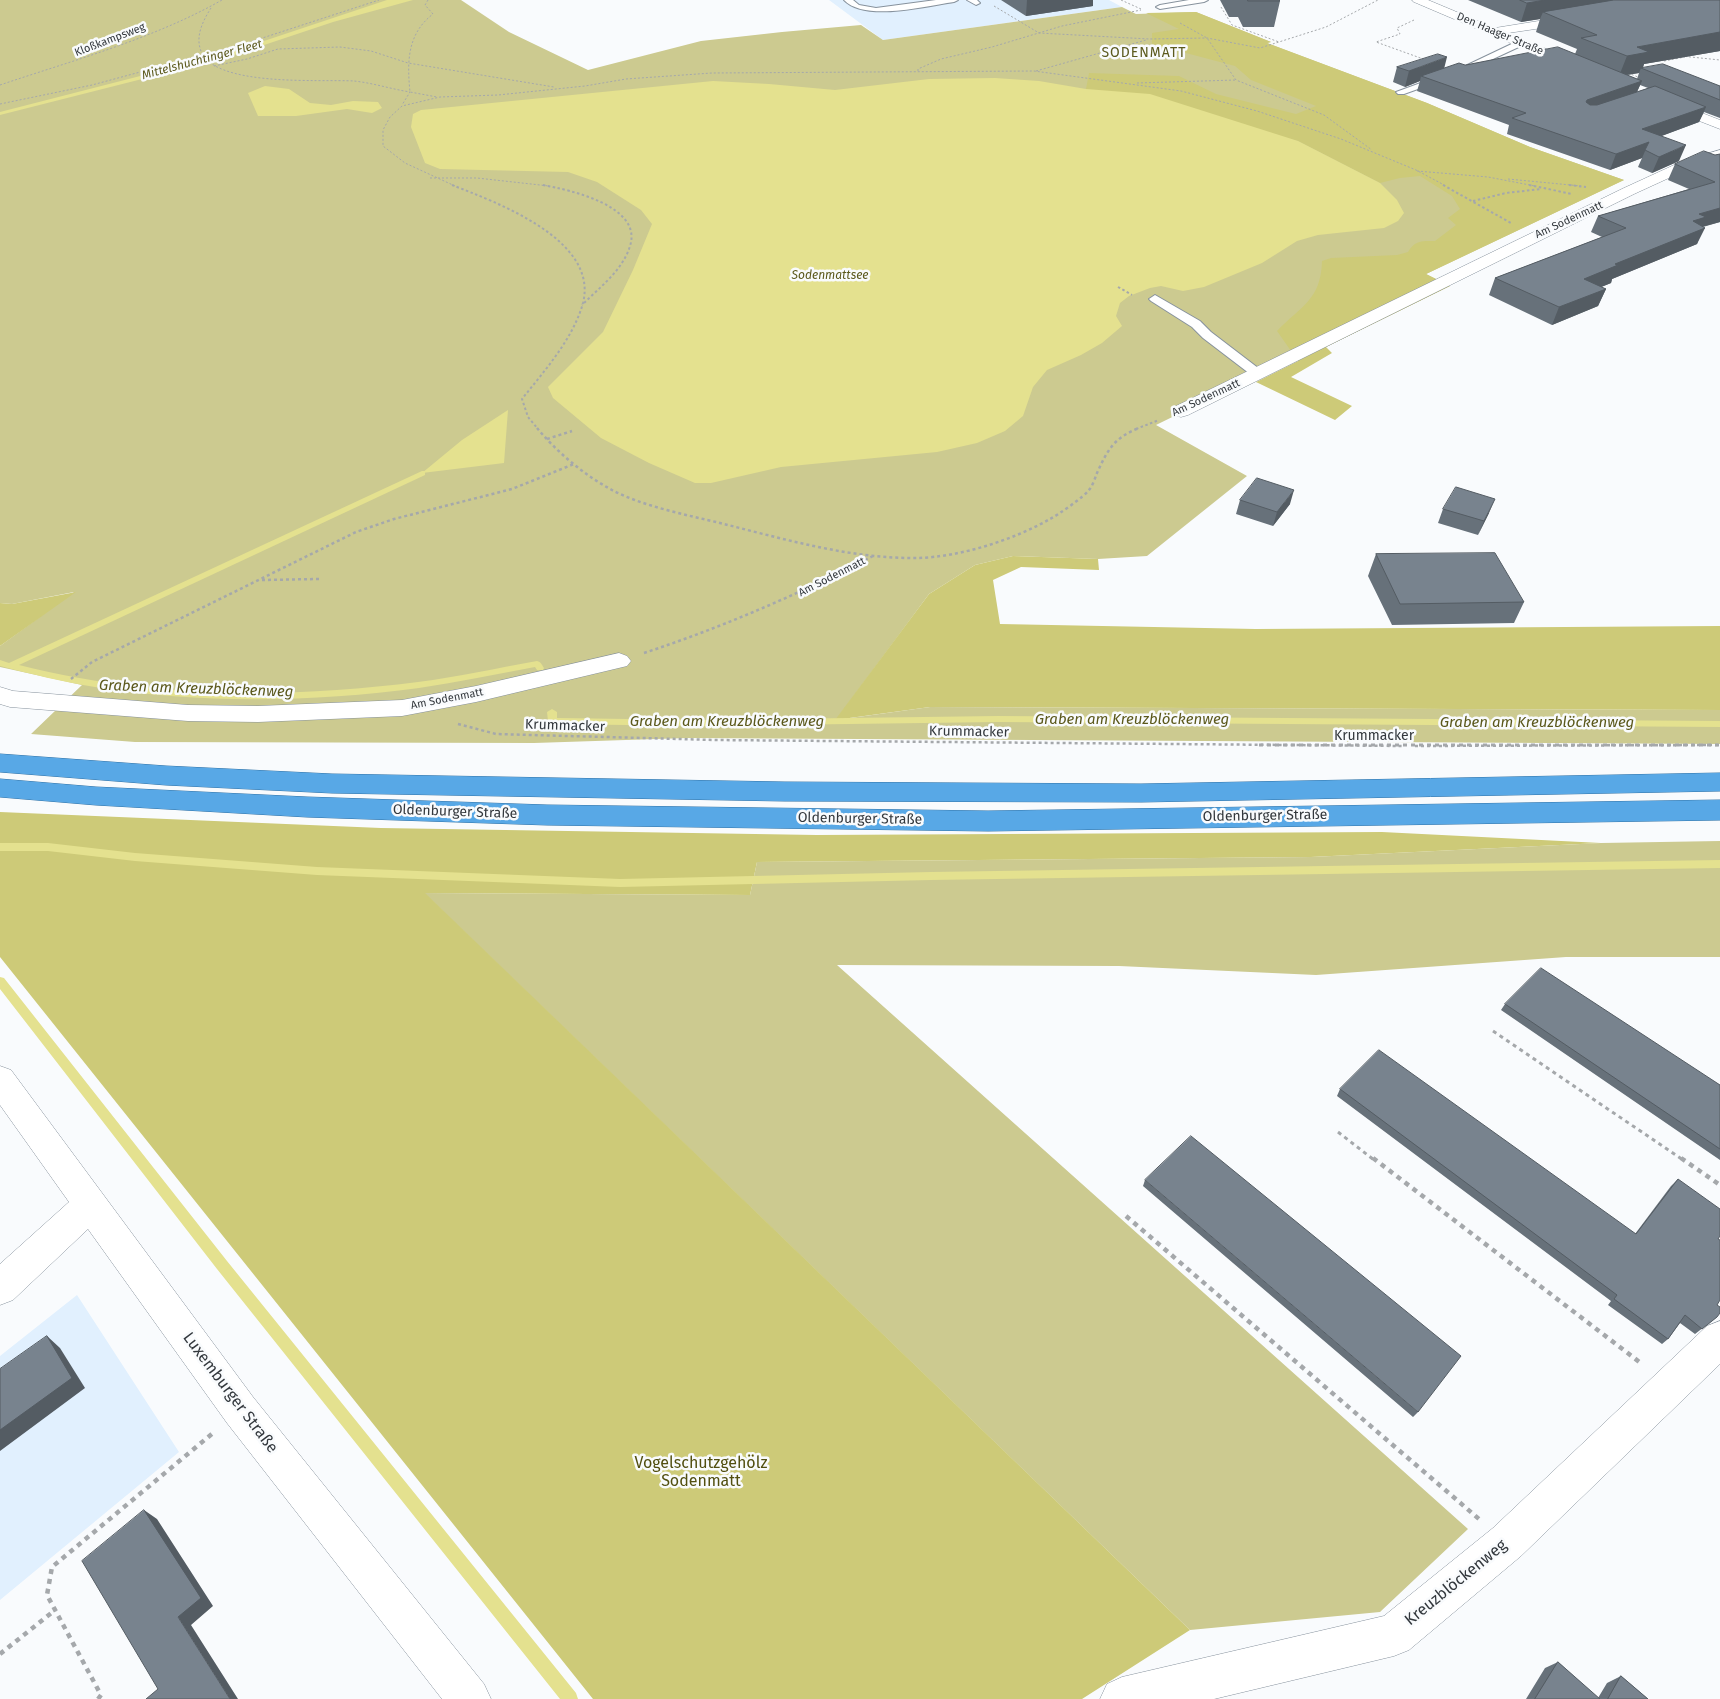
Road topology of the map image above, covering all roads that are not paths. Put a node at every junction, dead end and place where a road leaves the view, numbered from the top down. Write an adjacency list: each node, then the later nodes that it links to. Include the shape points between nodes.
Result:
1 (848, 0): 2 (lane, via 857,7 876,10)
2 (954, 0)
3 (1204, 0): 5 (lane)
4 (1418, 0): 7 (street, Den Haager Straße)
5 (1160, 7)
6 (1585, 17): 7 (street)
7 (1494, 32): 8 (street, Den Haager Straße)
8 (1520, 43): 9 (street, Den Haager Straße); 10 (lane, via 1460,72)
9 (1589, 71)
10 (1401, 92)
11 (1657, 99): 12 (street)
12 (1720, 125)
13 (1720, 154): 15 (street, Am Sodenmatt, via 1690,163 1534,236)
14 (1155, 299): 15 (lane, via 1196,324)
15 (1258, 374): 16 (street, Am Sodenmatt)
16 (1181, 411)
17 (618, 661): 18 (street, Am Sodenmatt, via 402,708 258,714 188,713)
18 (3, 701)
19 (0, 763): 20 (highway, Oldenburger Straße, via 98,772 529,789 836,793 1143,793)
20 (1720, 782)
21 (0, 788): 22 (highway, Oldenburger Straße, via 288,806 547,815 988,821)
22 (1720, 810)
23 (0, 1080): 24 (street, Luxemburger Straße)
24 (90, 1204): 25 (street); 27 (street, Luxemburger Straße, via 240,1410)
25 (0, 1288)
26 (1720, 1338): 28 (street, Kreuzblöckenweg, via 1507,1542 1394,1634)
27 (469, 1699)
28 (1122, 1699)

